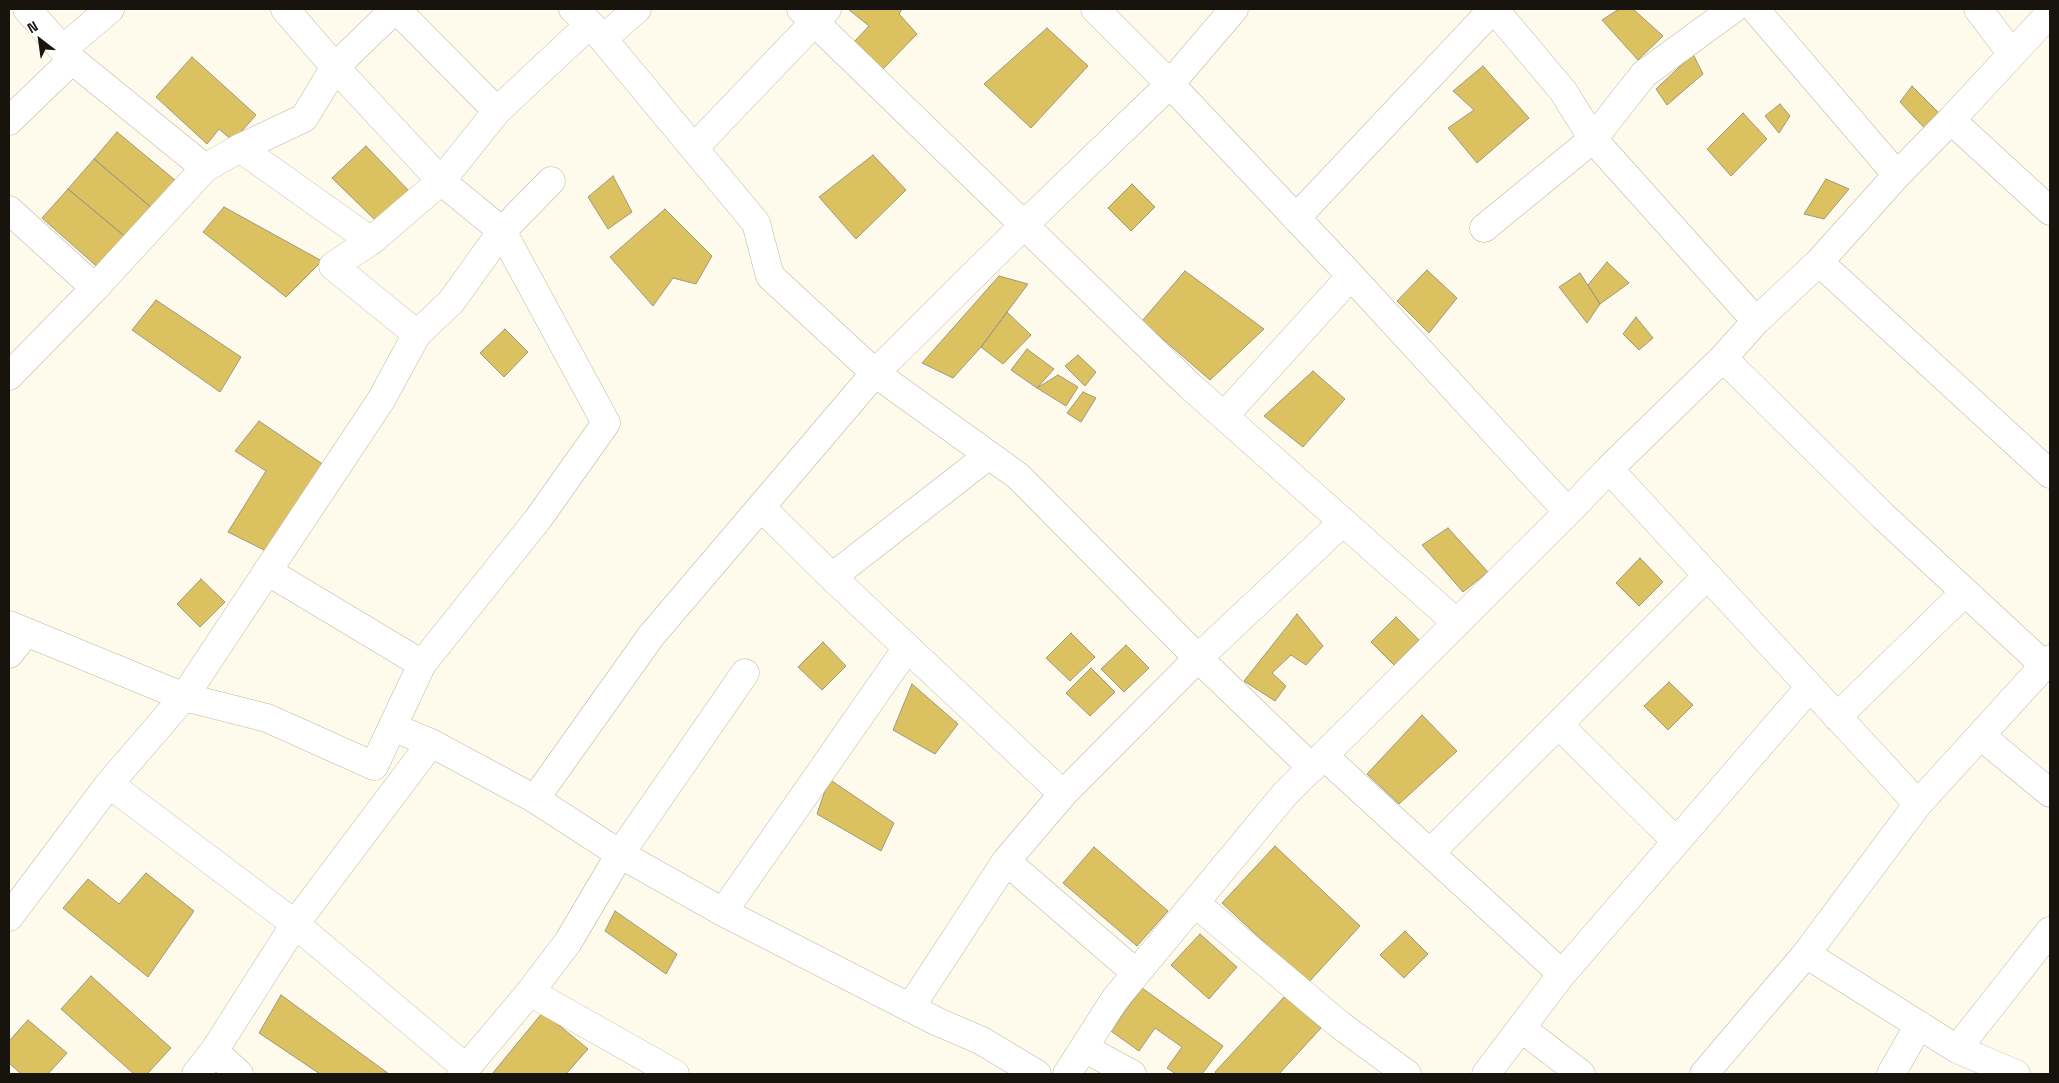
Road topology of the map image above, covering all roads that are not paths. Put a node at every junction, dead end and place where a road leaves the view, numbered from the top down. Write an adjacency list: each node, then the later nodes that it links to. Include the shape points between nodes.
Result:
1 (27, 9): 16 (street)
2 (110, 9): 16 (street)
3 (285, 9): 17 (street)
4 (396, 9): 17 (street); 19 (street)
5 (637, 9): 14 (street)
6 (1095, 9): 18 (street)
7 (1234, 9): 18 (street)
8 (1493, 9): 22 (street, via 1563,91); 31 (street)
9 (1733, 9): 22 (street, via 1644,74)
10 (1755, 9): 26 (street)
11 (1978, 9): 15 (street)
12 (814, 13): 24 (street); 32 (street)
13 (2050, 13): 15 (street)
14 (589, 24): 19 (street); 24 (street)
15 (2012, 54): 20 (street)
16 (67, 55): 21 (street); 25 (street)
17 (334, 67): 23 (street, via 304,118); 27 (street)
18 (1170, 84): 31 (street); 32 (street)
19 (497, 111): 27 (street)
20 (1951, 120): 26 (street); 30 (street)
21 (9, 121)
22 (1594, 139): 33 (street); 39 (street)
23 (240, 148): 25 (street); 35 (street)
24 (694, 148): 42 (street, via 756,224 770,276)
25 (205, 168): 38 (street)
26 (1897, 175): 36 (street)
27 (441, 181): 34 (street); 35 (street)
28 (551, 181): 34 (street)
29 (9, 210): 38 (street)
30 (2050, 211)
31 (1296, 218): 37 (street)
32 (1024, 225): 42 (street); 44 (street)
33 (1484, 228)
34 (502, 231): 40 (street, via 451,302); 61 (street, via 606,423 538,519)
35 (371, 241): 40 (street, via 333,266)
36 (1819, 262): 39 (street); 47 (street)
37 (1351, 276): 44 (street); 49 (street)
38 (95, 288): 43 (street)
39 (1756, 321): 41 (street)
40 (417, 334): 51 (street, via 381,400)
41 (1723, 358): 46 (street); 54 (street)
42 (875, 373): 45 (street); 48 (street)
43 (9, 376)
44 (1224, 416): 50 (street)
45 (988, 455): 53 (street); 59 (street, via 1018,476)
46 (1609, 469): 49 (street); 52 (street)
47 (2050, 474)
48 (762, 508): 53 (street); 74 (street, via 651,636)
49 (1568, 512): 55 (street)
50 (1343, 522): 55 (street); 59 (street)
51 (267, 571): 61 (street); 64 (street)
52 (1707, 576): 63 (street); 66 (street)
53 (832, 577): 57 (street)
54 (1965, 592): 60 (street); 65 (street)
55 (1457, 623): 70 (street)
56 (18, 629): 58 (street); 64 (street)
57 (907, 648): 73 (street); 81 (street)
58 (9, 654)
59 (1198, 658): 70 (street); 73 (street)
60 (2048, 662): 68 (street)
61 (422, 664): 67 (street)
62 (745, 673): 78 (street)
63 (1810, 687): 65 (street); 76 (street)
64 (184, 697): 67 (street, via 267,718 374,766); 71 (street)
65 (1837, 717): 75 (street)
66 (1559, 725): 76 (street); 77 (street)
67 (392, 727): 69 (street)
68 (1980, 736): 72 (street); 75 (street)
69 (431, 743): 74 (street); 83 (street)
70 (1318, 762): 77 (street); 80 (street, via 1285,794)
71 (109, 784): 82 (street); 83 (street)
72 (2050, 793)
73 (1063, 794): 79 (street)
74 (535, 799): 78 (street)
75 (1918, 804): 85 (street)
76 (1676, 841): 87 (street)
77 (1430, 853): 87 (street)
78 (620, 854): 81 (street); 88 (street, via 568,942)
79 (1006, 861): 86 (street); 89 (street)
80 (1195, 903): 86 (street); 102 (street, via 1340,1025)
81 (724, 912): 89 (street)
82 (9, 917)
83 (295, 924): 94 (street); 95 (street)
84 (2050, 931): 93 (street)
85 (1806, 954): 90 (street); 105 (street)
86 (1136, 973): 92 (street)
87 (1562, 974): 91 (street)
88 (530, 992): 95 (street); 98 (street)
89 (910, 1008): 99 (street, via 982,1041)
90 (1919, 1025): 93 (street); 106 (street)
91 (1521, 1028): 103 (street); 104 (street)
92 (1084, 1048): 100 (street); 101 (street)
93 (1957, 1049): 107 (street)
94 (214, 1051): 96 (street); 97 (street)
95 (463, 1071)
96 (196, 1074)
97 (239, 1074)
98 (675, 1074)
99 (1037, 1074)
100 (1067, 1074)
101 (1132, 1074)
102 (1407, 1074)
103 (1486, 1074)
104 (1580, 1074)
105 (1704, 1074)
106 (1891, 1074)
107 (2016, 1074)

